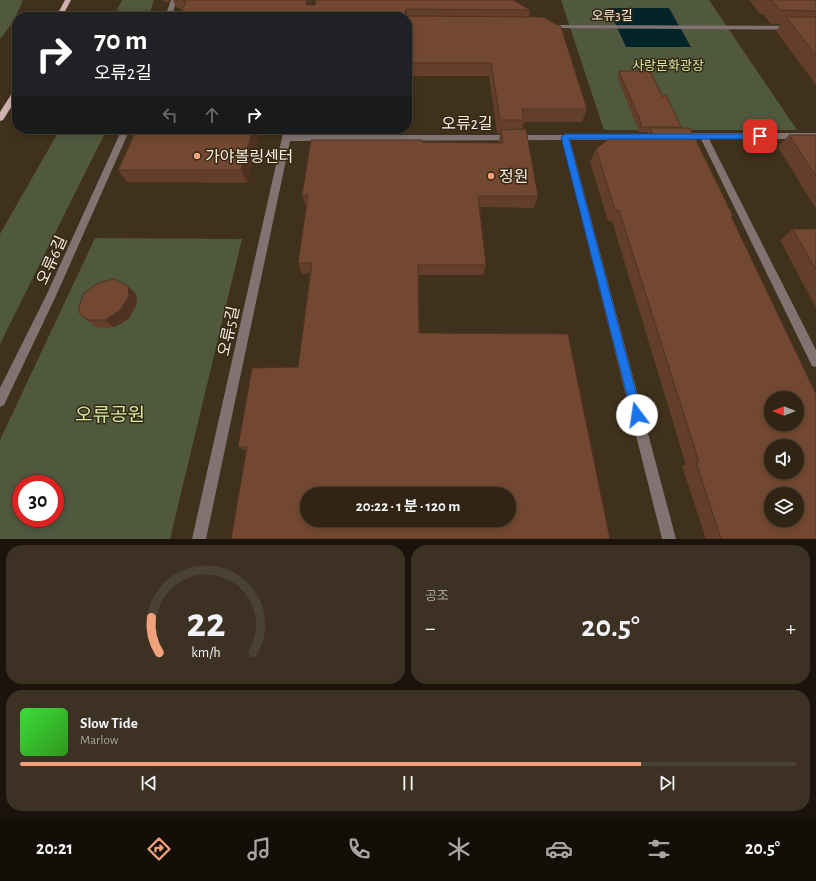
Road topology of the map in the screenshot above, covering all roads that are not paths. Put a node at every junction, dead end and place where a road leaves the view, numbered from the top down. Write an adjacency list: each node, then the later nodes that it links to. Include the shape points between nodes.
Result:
1 (68, 0): 3 (main road)
2 (174, 0): 4 (street)
3 (62, 12)
4 (170, 12)
5 (541, 26): 6 (street, 오류3길)
6 (816, 28)
7 (12, 100): 8 (main road)
8 (0, 118)
9 (124, 134): 17 (street, 오류6길, via 50,298)
10 (287, 134): 14 (street, 오류2길); 18 (street, 오류5길)
11 (672, 136): 12 (street)
12 (704, 136): 13 (street); 16 (street)
13 (816, 136)
14 (565, 137): 15 (street, 오류2길); 19 (street)
15 (632, 137)
16 (816, 362)
17 (0, 401)
18 (199, 539)
19 (669, 539)

